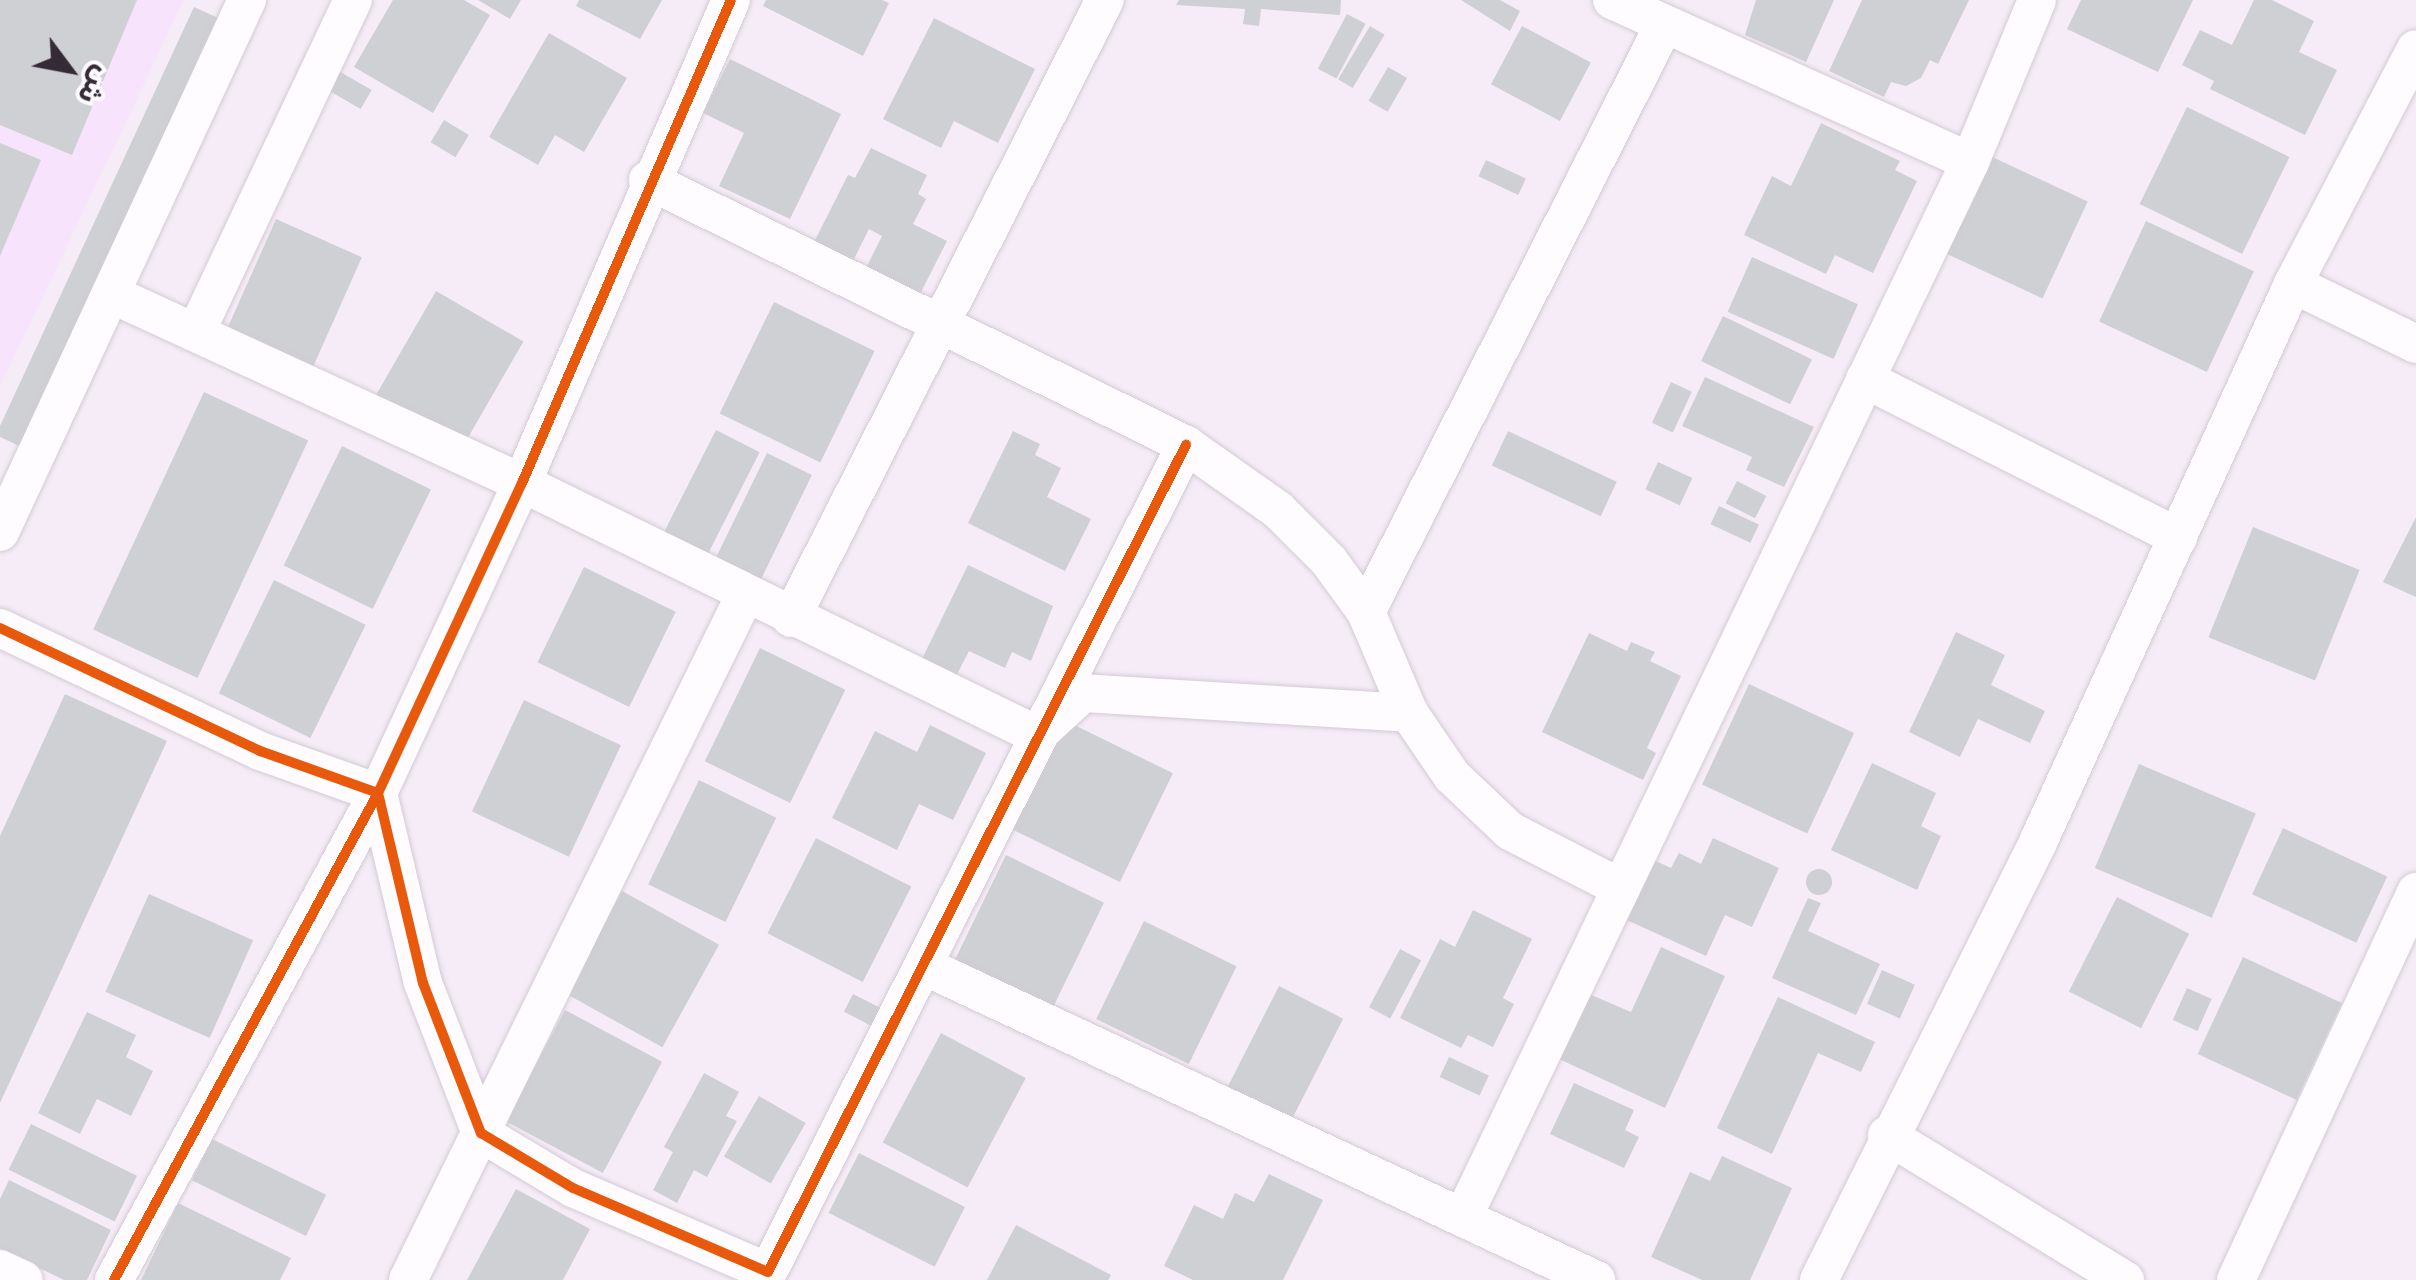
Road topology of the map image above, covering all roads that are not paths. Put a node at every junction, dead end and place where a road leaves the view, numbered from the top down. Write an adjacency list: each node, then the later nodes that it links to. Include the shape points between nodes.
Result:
1 (246, 0): 12 (street)
2 (352, 0): 14 (street)
3 (731, 0): 10 (street)
4 (1105, 0): 13 (street)
5 (1612, 0): 7 (street)
6 (2036, 0): 9 (street)
7 (1664, 25): 9 (street); 22 (street)
8 (2416, 49): 11 (street)
9 (1970, 162): 16 (street)
10 (648, 180): 13 (street); 18 (street)
11 (2294, 284): 15 (street); 20 (street)
12 (111, 294): 14 (street); 19 (street)
13 (942, 322): 17 (street); 23 (street)
14 (196, 332): 18 (street)
15 (2416, 344)
16 (1865, 378): 20 (street); 28 (street)
17 (1186, 445): 22 (street, via 1278,510 1329,561); 26 (street)
18 (522, 483): 21 (street); 27 (street)
19 (0, 532)
20 (2178, 536): 32 (street, via 2038,842)
21 (745, 596): 23 (street); 31 (street)
22 (1366, 612): 25 (street)
23 (790, 618): 26 (street)
24 (0, 628): 27 (street, via 260,751)
25 (1409, 713): 26 (street, via 1083,694); 28 (street, via 1452,776 1510,832)
26 (1037, 736): 30 (street)
27 (378, 792): 31 (street, via 422,983); 37 (street)
28 (1621, 888): 33 (street)
29 (2416, 892): 42 (street)
30 (924, 966): 33 (street); 35 (street)
31 (481, 1134): 35 (street, via 572,1188); 38 (street)
32 (1887, 1135): 40 (street); 41 (street)
33 (1463, 1217): 39 (street)
34 (0, 1269): 36 (street)
35 (766, 1276)
36 (24, 1280)
37 (114, 1280)
38 (408, 1280)
39 (1596, 1280)
40 (1818, 1280)
41 (2125, 1280)
42 (2236, 1280)

